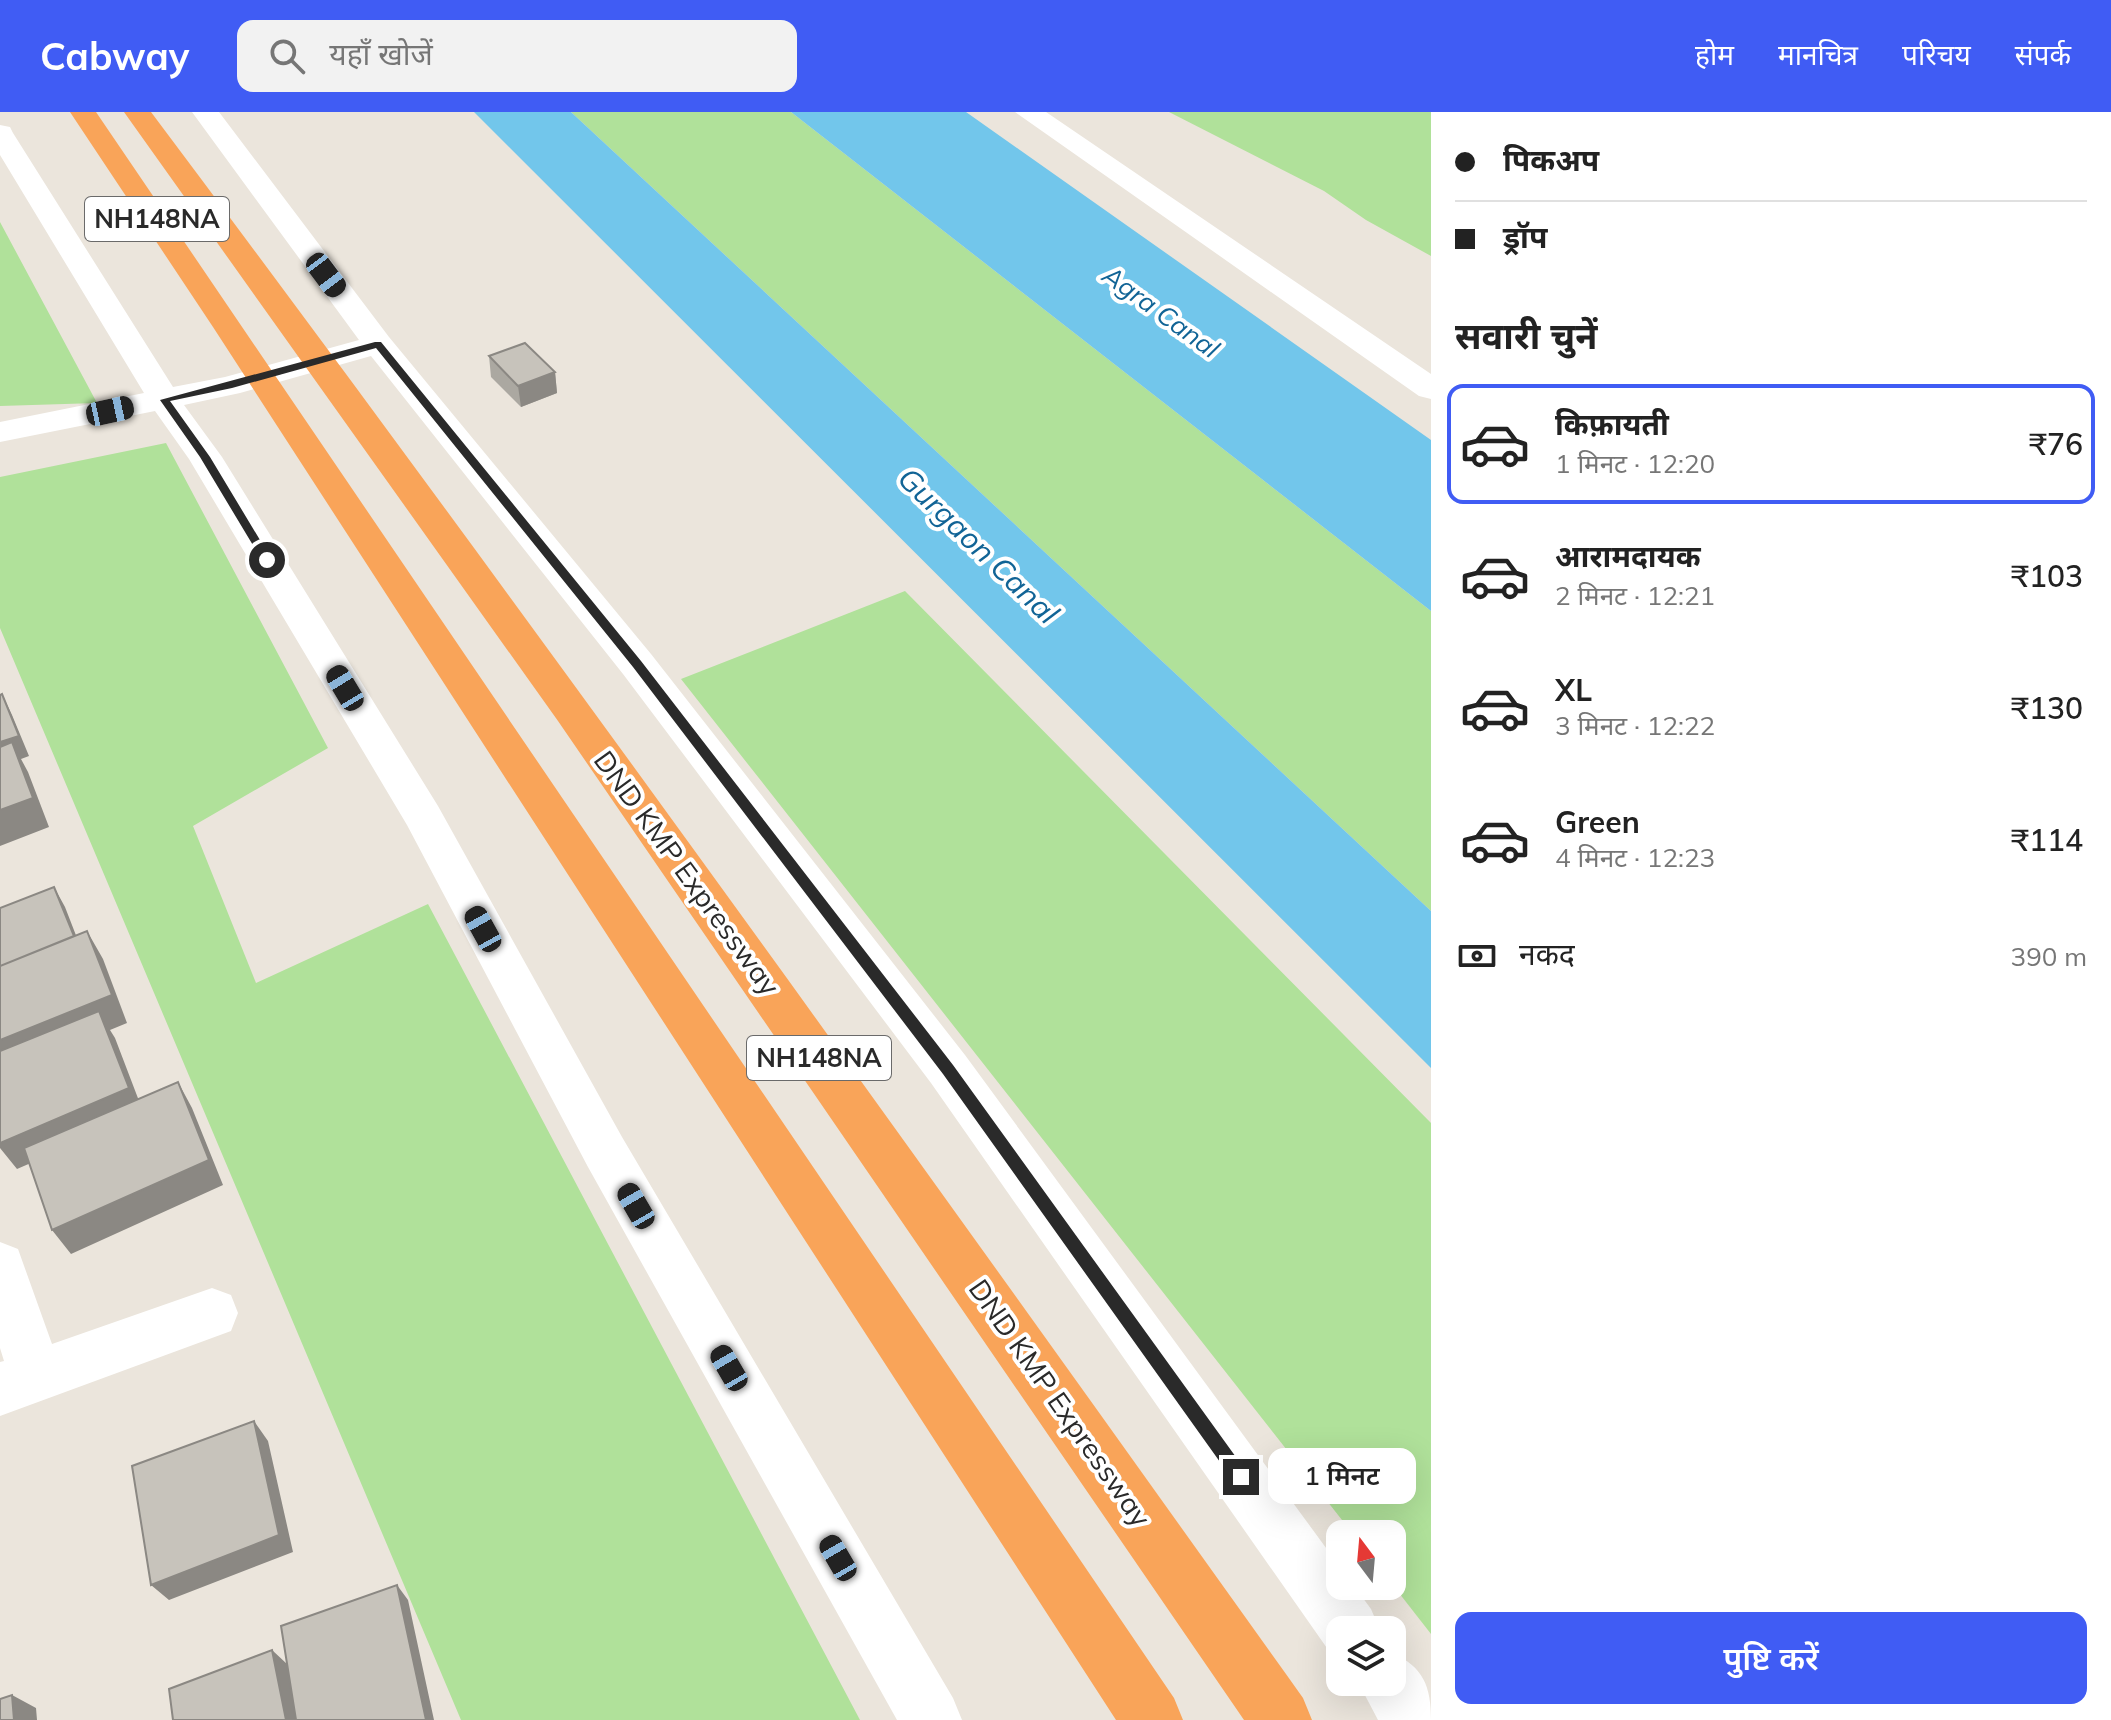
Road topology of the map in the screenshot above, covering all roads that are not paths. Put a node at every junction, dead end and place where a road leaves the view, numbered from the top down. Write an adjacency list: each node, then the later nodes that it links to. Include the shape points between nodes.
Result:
1 (83, 112): 16 (highway, NH148NA)
2 (137, 112): 17 (highway, DND KMP Expressway / NH148NA, via 286,311 811,1047)
3 (205, 112): 6 (street)
4 (1028, 112): 7 (street)
5 (0, 133): 8 (street)
6 (378, 344): 8 (street); 13 (street, via 637,664 948,1069)
7 (1431, 389)
8 (164, 400): 9 (street); 15 (street, via 205,457 423,817 605,1152)
9 (0, 432)
10 (0, 1266): 12 (street)
11 (212, 1313): 12 (street)
12 (18, 1383)
13 (1340, 1616)
14 (1398, 1696): 18 (street)
15 (931, 1720)
16 (1152, 1720)
17 (1281, 1720)
18 (1415, 1720)

